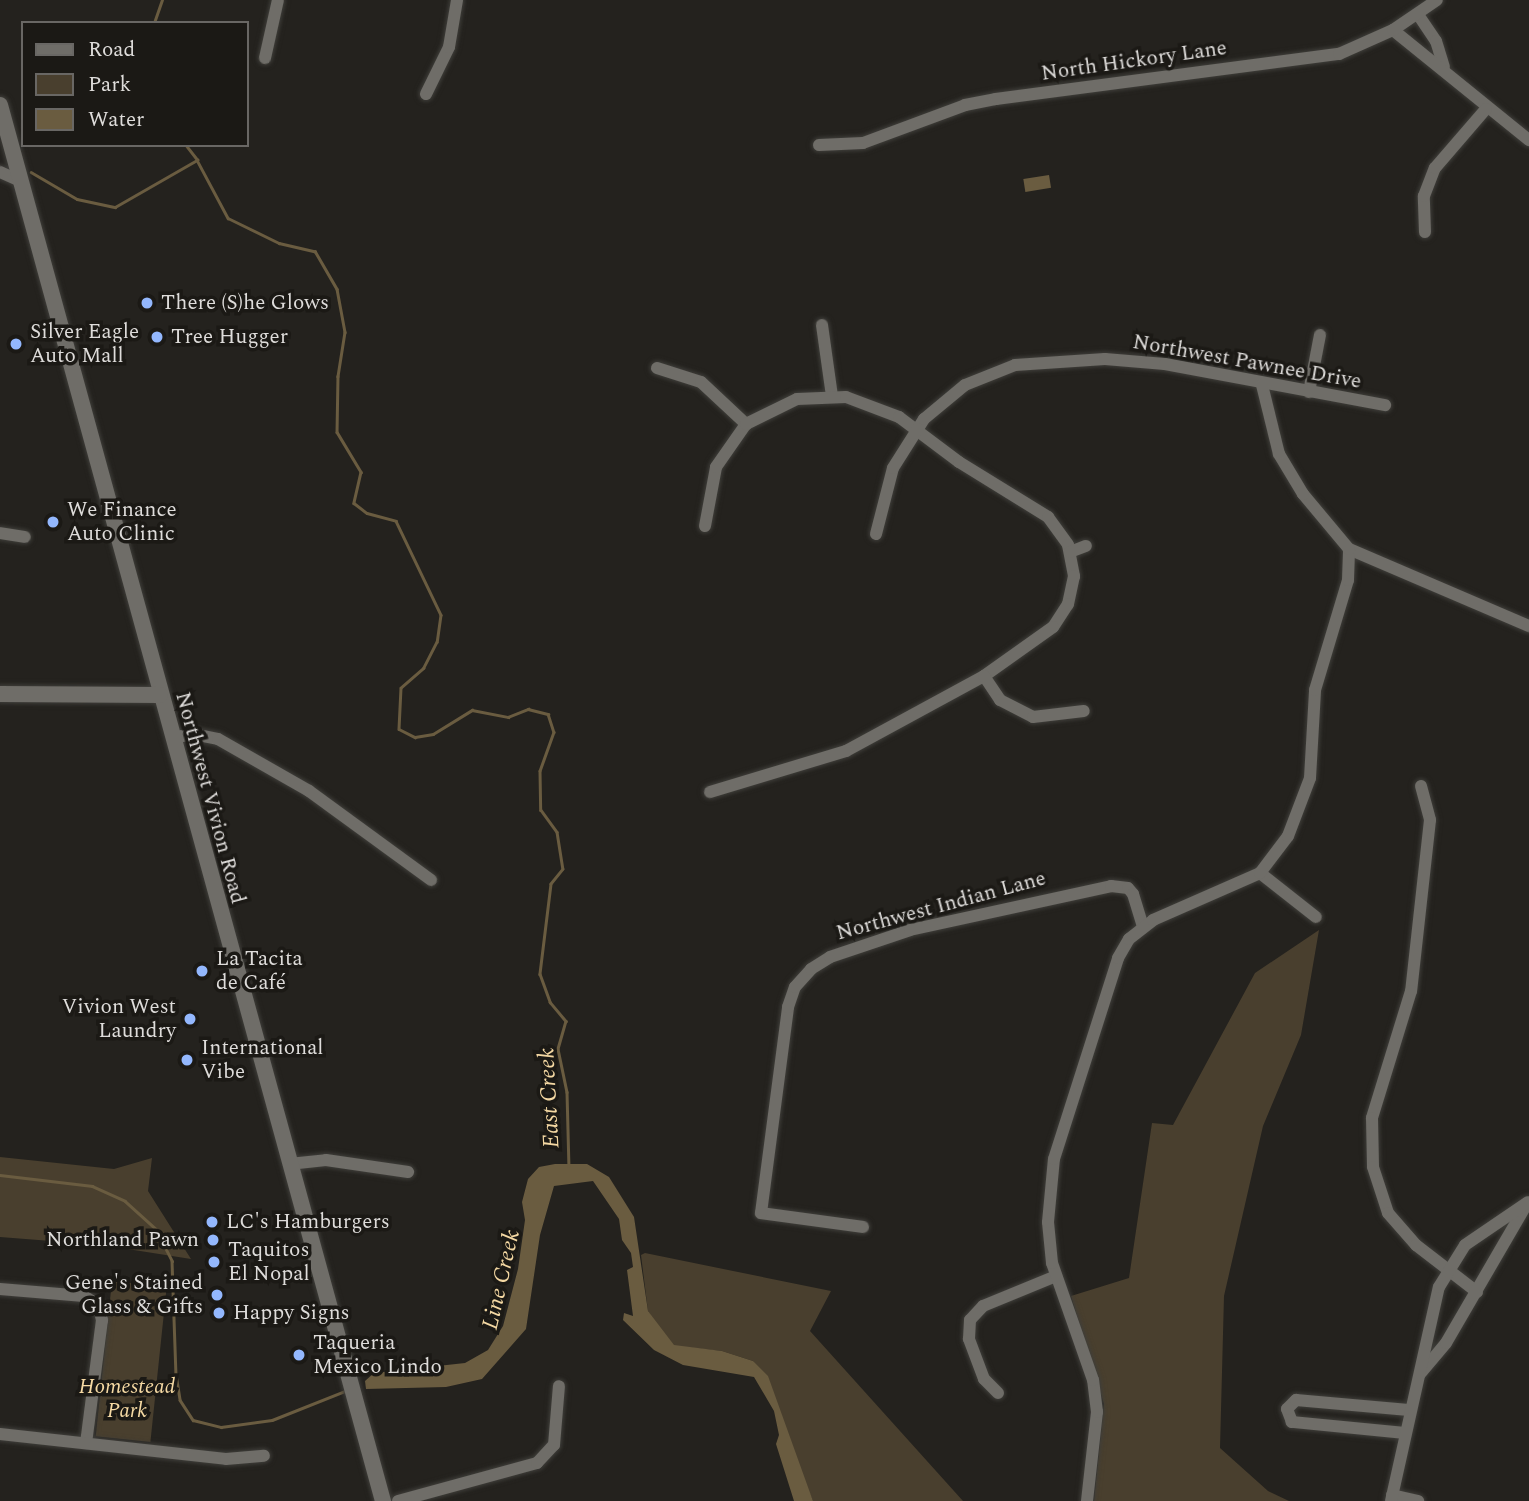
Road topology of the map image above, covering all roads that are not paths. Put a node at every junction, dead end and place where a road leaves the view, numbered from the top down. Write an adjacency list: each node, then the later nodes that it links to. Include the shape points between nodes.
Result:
1 (278, 0): 6 (street)
2 (457, 0): 8 (street, via 449,47)
3 (1437, 0): 4 (street, North Hickory Lane)
4 (1419, 16): 5 (street, North Hickory Lane); 7 (street, via 1436,41)
5 (1393, 30): 7 (street); 12 (street, North Hickory Lane, via 1339,54 996,99 965,105 863,143)
6 (265, 58)
7 (1444, 67): 10 (street)
8 (426, 94)
9 (0, 104): 14 (main road, Northwest Vivion Road)
10 (1486, 109): 11 (street); 15 (street, via 1436,168 1424,196)
11 (1529, 141)
12 (819, 145)
13 (0, 173): 14 (street)
14 (20, 181): 35 (main road, Northwest Vivion Road)
15 (1425, 232)
16 (822, 325): 21 (street)
17 (1320, 335): 20 (street)
18 (657, 368): 23 (street, via 701,382)
19 (1262, 385): 20 (street, Northwest Pawnee Drive); 24 (street, Northwest Pawnee Drive, via 1135,360 1032,361 997,369 965,385); 30 (street, via 1279,454 1304,494)
20 (1309, 392): 22 (street, Northwest Pawnee Drive)
21 (832, 396): 23 (street, via 777,406); 24 (street, via 870,403)
22 (1385, 405)
23 (746, 424): 25 (street, via 716,467)
24 (915, 430): 27 (street, Northwest Pawnee Drive, via 893,468); 31 (street, via 1048,517 1061,530)
25 (705, 526)
26 (0, 533): 28 (street)
27 (876, 534)
28 (25, 537)
29 (1086, 546): 31 (street)
30 (1349, 549): 32 (street); 40 (street, via 1342,608 1315,690 1310,778 1280,850)
31 (1070, 552): 33 (street, via 1072,590 1061,616 1043,637)
32 (1529, 626)
33 (984, 676): 36 (street, via 1000,700 1033,717); 39 (street, via 846,751)
34 (0, 694): 35 (main road)
35 (160, 695): 37 (main road, Northwest Vivion Road)
36 (1084, 710)
37 (172, 738): 41 (street, via 193,734 218,739 309,791); 44 (main road, Northwest Vivion Road)
38 (1421, 786): 48 (street, via 1430,820 1411,991 1372,1118 1373,1167 1388,1213 1416,1245)
39 (710, 792)
40 (1260, 873): 42 (street); 43 (street)
41 (431, 880)
42 (1315, 917)
43 (1143, 926): 47 (street, Northwest Indian Lane, via 1128,888 1111,886 910,930 830,957 811,969 795,987 788,1007 761,1213); 49 (street, via 1118,958 1054,1159 1048,1233)
44 (289, 1164): 45 (street, via 326,1160); 61 (main road, Northwest Vivion Road)
45 (408, 1172)
46 (1529, 1201): 48 (street, via 1465,1245); 51 (street)
47 (863, 1227)
48 (1449, 1270): 51 (street); 52 (street, via 1439,1287)
49 (1056, 1276): 54 (street, via 983,1306 970,1321 969,1339 984,1379); 63 (street, via 1094,1391 1097,1439)
50 (0, 1289): 58 (street, via 85,1296 98,1305 102,1320)
51 (1477, 1292): 52 (street)
52 (1420, 1375): 55 (street)
53 (559, 1386): 62 (street, via 554,1445 537,1463)
54 (998, 1393)
55 (1409, 1410): 56 (street); 56 (street, via 1296,1401 1287,1409 1292,1422)
56 (1405, 1433): 60 (street)
57 (0, 1434): 58 (street)
58 (86, 1443): 59 (street, via 226,1459)
59 (264, 1456)
60 (1392, 1498): 64 (street)
61 (383, 1501)
62 (398, 1501)
63 (1087, 1501)
64 (1418, 1501)

